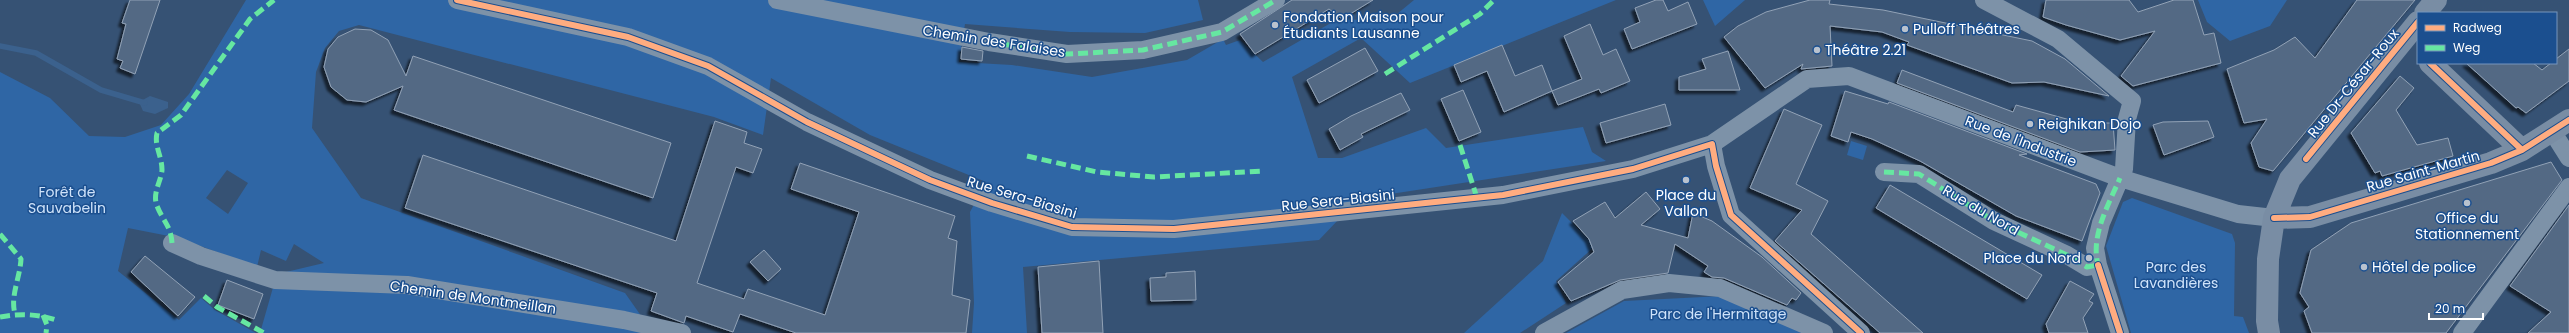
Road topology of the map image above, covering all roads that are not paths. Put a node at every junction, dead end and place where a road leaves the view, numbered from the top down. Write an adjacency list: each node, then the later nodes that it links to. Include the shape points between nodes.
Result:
1 (456, 0): 11 (street, Rue Sera-Biasini, via 628,37 708,66 808,122 930,180 992,203 1072,226 1174,229 1503,195 1616,173)
2 (776, 0): 3 (street, Chemin des Falaises, via 989,42 1067,54 1143,50 1222,32)
3 (1276, 0)
4 (1984, 0): 15 (street, via 2058,39 2132,101 2127,119 2124,170)
5 (2436, 0): 6 (street)
6 (2426, 12)
7 (2417, 25): 8 (street, Rue Dr-César-Roux)
8 (2411, 45): 17 (street, Rue Dr-César-Roux, via 2290,179)
9 (2431, 64): 12 (street)
10 (2561, 125): 12 (street, Rue Saint-Martin); 13 (street)
11 (1712, 144): 15 (street, Rue de l'Industrie, via 1807,79 1849,76); 23 (street, via 1731,215)
12 (2522, 150): 17 (street, Rue Saint-Martin, via 2491,163 2310,217)
13 (2569, 158)
14 (1884, 172): 19 (street, Rue du Nord, via 1919,174 1994,221 2087,267)
15 (2120, 178): 17 (street, Rue de l'Industrie, via 2238,214); 19 (street, via 2096,240)
16 (2569, 187): 26 (street)
17 (2274, 218): 25 (street, Rue Dr-César-Roux, via 2268,259 2266,321)
18 (172, 243): 20 (street, Chemin de Montmeillan, via 201,256 275,280 407,285 624,320)
19 (2098, 265): 24 (street)
20 (682, 333)
21 (1544, 333): 22 (street, via 1622,290 1669,284 1720,288)
22 (1824, 333)
23 (1861, 333)
24 (2120, 333)
25 (2269, 333)
26 (2462, 333)

